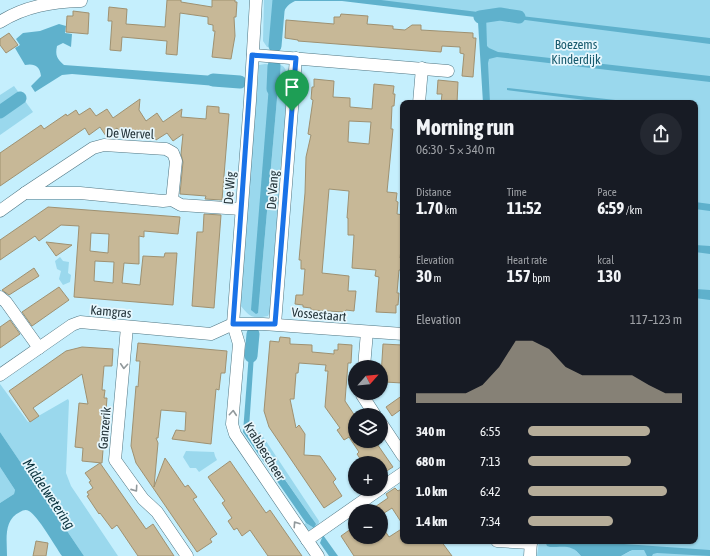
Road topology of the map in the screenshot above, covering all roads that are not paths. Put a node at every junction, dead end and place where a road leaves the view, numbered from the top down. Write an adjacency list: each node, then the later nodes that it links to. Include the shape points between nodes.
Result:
1 (81, 0): 3 (street, via 45,4 23,10)
2 (256, 0): 4 (street, De Wig)
3 (0, 22)
4 (252, 55): 5 (street); 11 (street, De Wig)
5 (296, 58): 6 (street); 15 (street, De Vang)
6 (422, 68): 7 (street); 8 (street)
7 (448, 71)
8 (419, 100)
9 (25, 193): 10 (street, via 80,193); 10 (street, De Wervel, via 92,148 104,144 166,149 173,153 176,161); 12 (street, De Wervel)
10 (172, 200): 11 (street, via 181,205)
11 (241, 209): 14 (street, De Wig)
12 (0, 211)
13 (0, 297): 19 (street)
14 (233, 324): 15 (street, Vossestaart); 16 (street, Kamgras, via 211,334); 27 (street, Krabbescheer, one-way to 14, via 235,434 232,424 239,344)
15 (275, 324): 17 (street, Vossestaart)
16 (126, 327): 19 (street, Kamgras, via 80,322); 29 (street, Ganzerik, one-way to 29, via 115,460 143,499 157,512)
17 (368, 332): 18 (street, Vossestaart); 20 (street)
18 (400, 334)
19 (39, 348): 21 (street, Kamgras)
20 (365, 360)
21 (0, 375)
22 (388, 434): 23 (street)
23 (400, 452)
24 (400, 475): 25 (street)
25 (388, 483)
26 (369, 496): 27 (street)
27 (307, 540): 30 (street, Krabbescheer)
28 (531, 544): 31 (street)
29 (187, 556)
30 (318, 556)
31 (530, 556)

